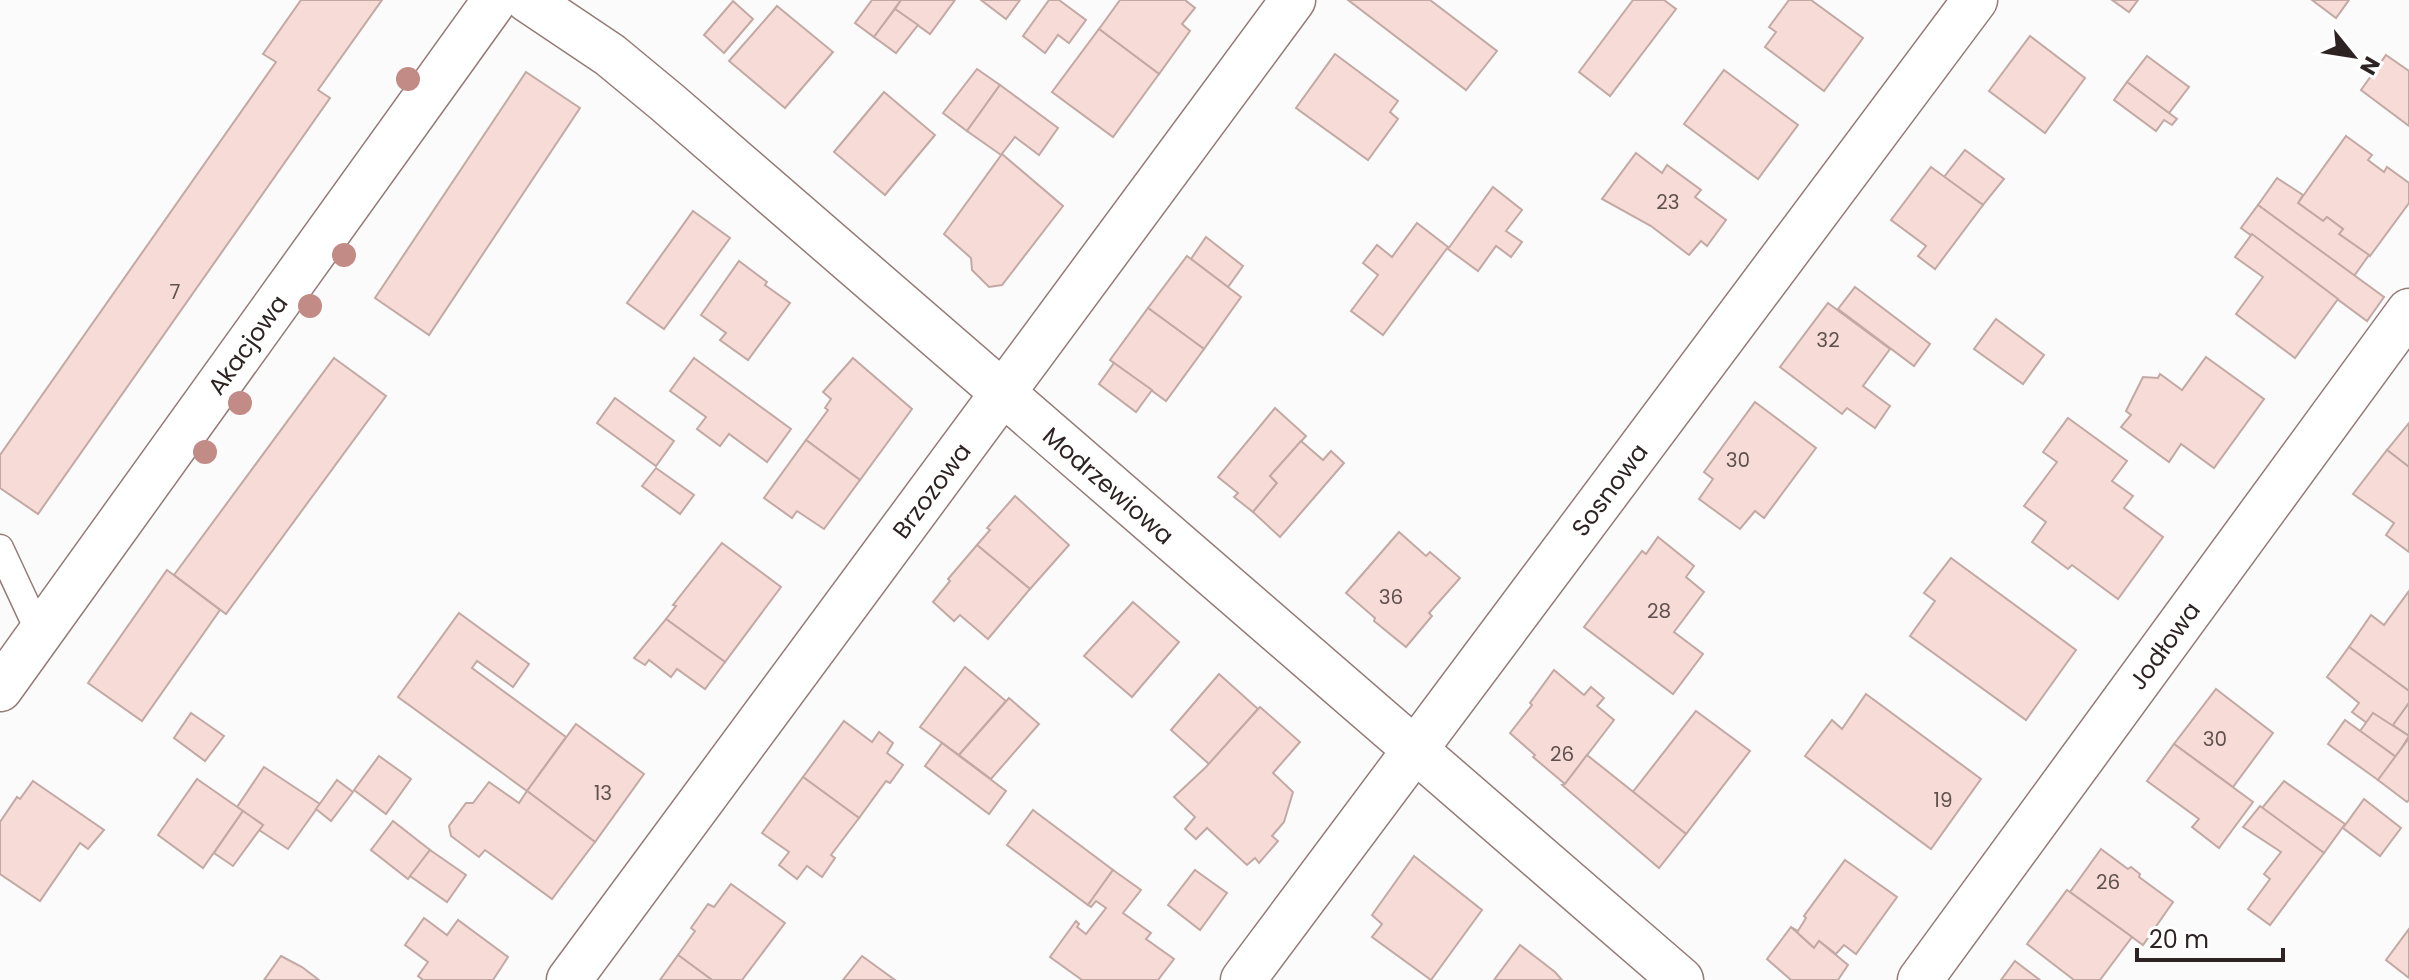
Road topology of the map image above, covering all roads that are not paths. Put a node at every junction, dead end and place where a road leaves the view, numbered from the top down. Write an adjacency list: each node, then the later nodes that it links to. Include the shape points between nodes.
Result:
1 (495, 0): 8 (street, Akacjowa)
2 (528, 0): 6 (street, Modrzewiowa, via 610,55 668,103)
3 (1293, 0): 6 (street, Brzozowa)
4 (1975, 0): 10 (street, Sosnowa)
5 (2409, 311): 14 (street, Jodłowa)
6 (1003, 395): 10 (street, Modrzewiowa); 11 (street, Brzozowa)
7 (0, 548): 8 (lane)
8 (40, 634): 9 (street, Akacjowa)
9 (0, 689)
10 (1415, 751): 12 (street, Sosnowa); 13 (street, Modrzewiowa)
11 (569, 980)
12 (1243, 980)
13 (1681, 980)
14 (1920, 980)

